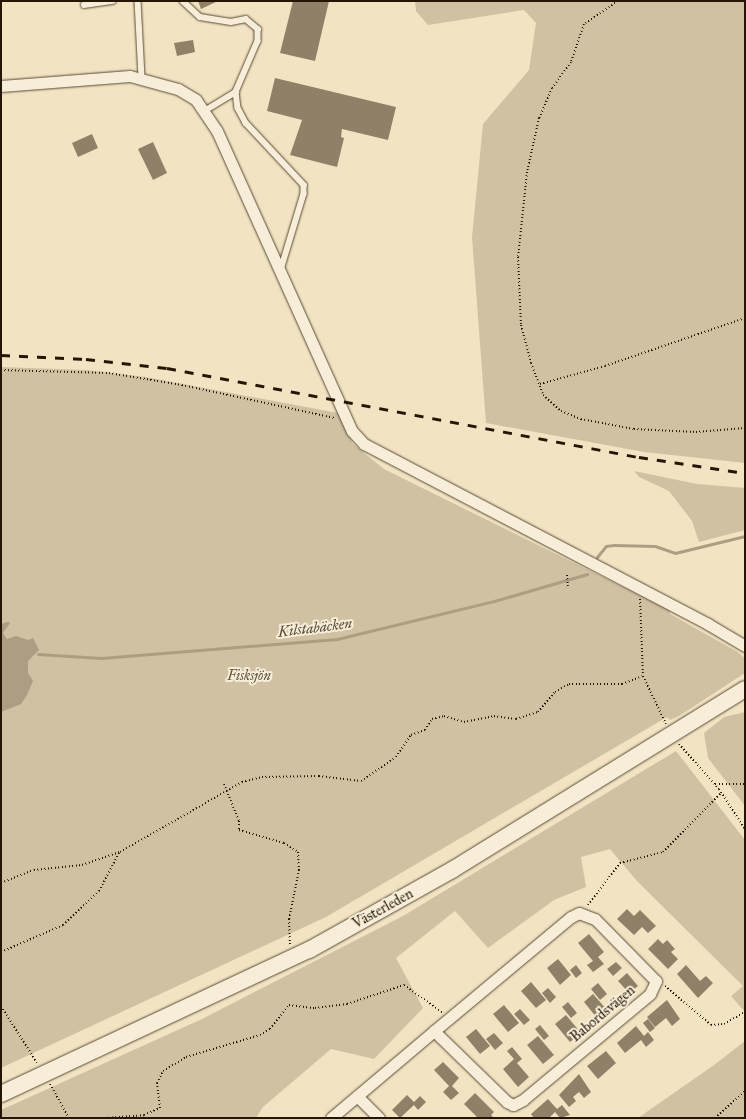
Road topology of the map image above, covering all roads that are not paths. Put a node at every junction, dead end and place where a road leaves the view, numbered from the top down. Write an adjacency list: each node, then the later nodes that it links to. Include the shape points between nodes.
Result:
1 (113, 1): 4 (lane)
2 (138, 1): 5 (lane)
3 (183, 1): 7 (lane, via 200,18 231,22 246,19 258,29 258,41)
4 (84, 4)
5 (142, 78): 6 (street, via 130,76); 8 (street, via 178,89)
6 (1, 86)
7 (236, 92): 8 (lane); 9 (lane, via 238,108 246,123 304,185)
8 (206, 110): 9 (street)
9 (281, 272): 10 (street, via 352,431 364,444)
10 (745, 646)
11 (745, 689): 13 (street, Västerleden, via 452,870 294,957)
12 (434, 1031): 12 (street, Babordsvägen, via 507,1102 514,1104 523,1100 650,994 656,981 595,919 579,914); 14 (street)
13 (1, 1094)
14 (357, 1096): 15 (street); 16 (street)
15 (331, 1118)
16 (379, 1118)

